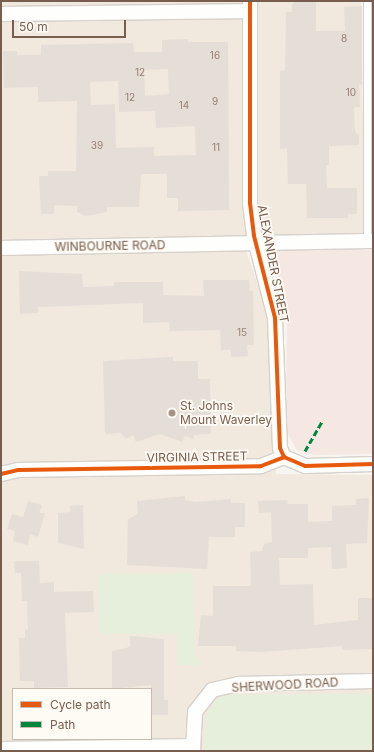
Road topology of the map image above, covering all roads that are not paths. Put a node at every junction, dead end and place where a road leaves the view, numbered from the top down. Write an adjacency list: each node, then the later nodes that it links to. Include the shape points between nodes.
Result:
1 (367, 1): 5 (lane)
2 (250, 6): 3 (street); 4 (street, ALEXANDER STREET, via 250,203)
3 (1, 14)
4 (254, 240): 5 (street, WINBOURNE ROAD); 6 (street, WINBOURNE ROAD, via 219,244); 7 (street, ALEXANDER STREET, via 276,318)
5 (370, 241)
6 (1, 248)
7 (282, 452): 8 (street, via 305,466); 10 (street, VIRGINIA STREET, via 261,466)
8 (373, 464)
9 (1, 467): 10 (street, VIRGINIA STREET)
10 (18, 470): 11 (street, VIRGINIA STREET)
11 (1, 474)
12 (373, 681): 13 (street, SHERWOOD ROAD, via 239,684 212,690 195,712)
13 (193, 748): 14 (street, SHERWOOD ROAD)
14 (1, 749)

